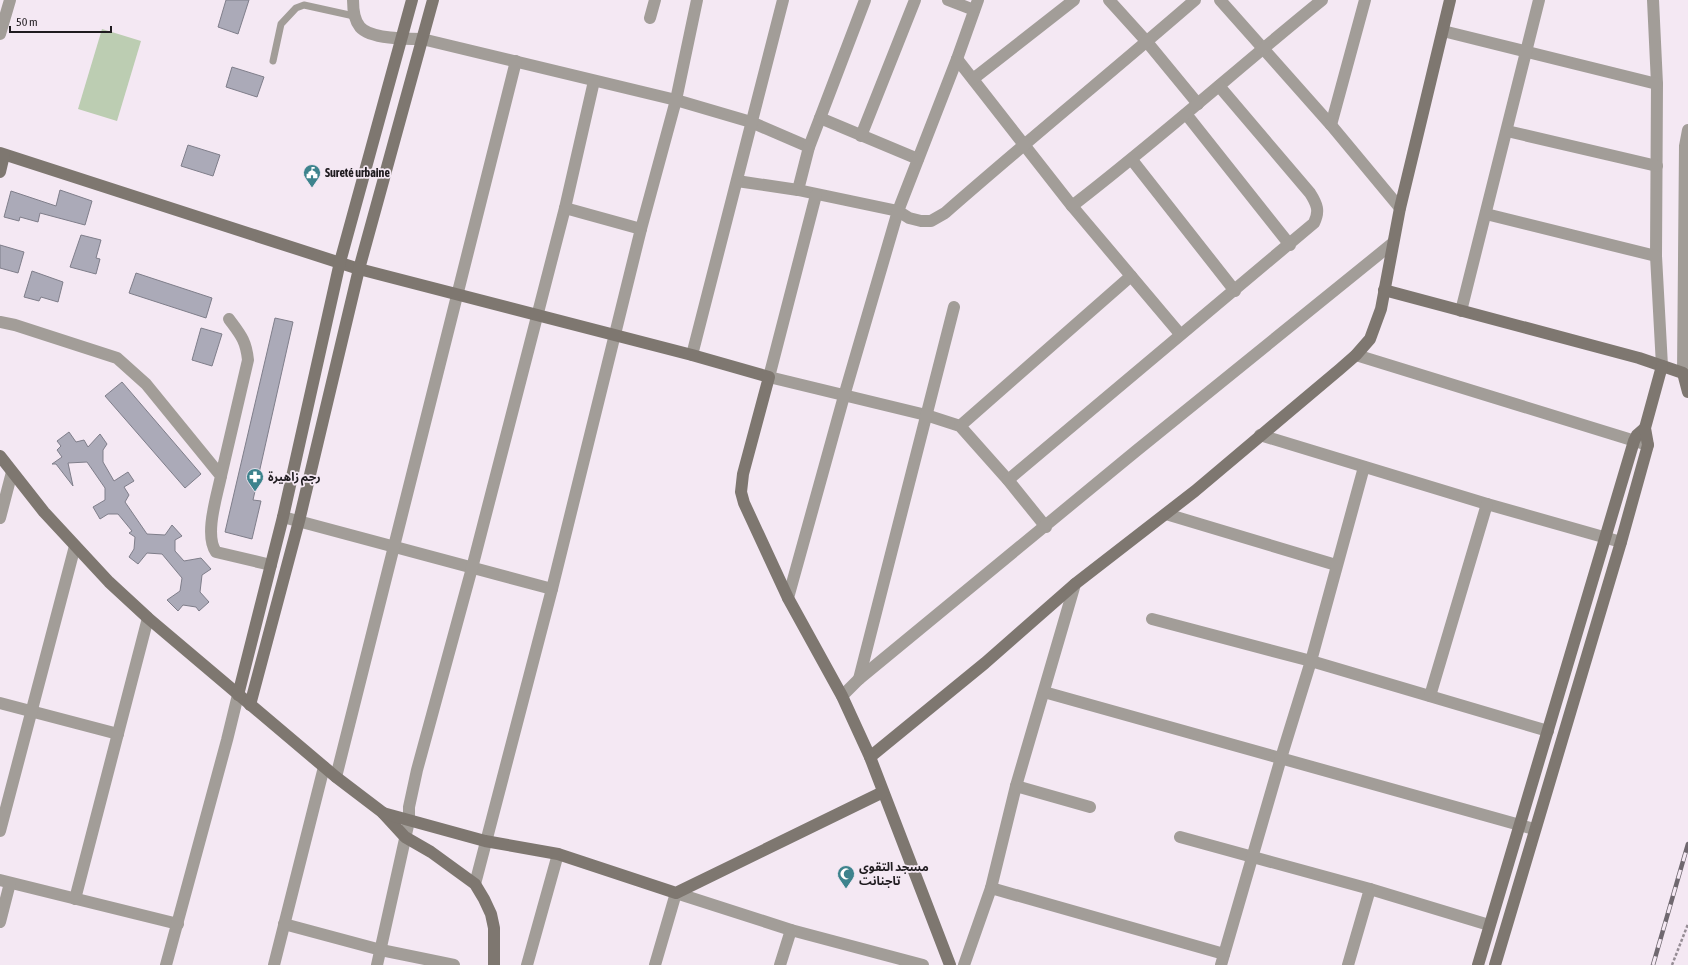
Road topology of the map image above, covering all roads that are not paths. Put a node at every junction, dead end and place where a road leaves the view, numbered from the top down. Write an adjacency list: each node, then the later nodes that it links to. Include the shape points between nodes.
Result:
1 (10, 0): 24 (street)
2 (353, 0): 21 (street)
3 (412, 0): 25 (street)
4 (433, 0): 26 (street)
5 (655, 0): 22 (street)
6 (697, 0): 37 (street)
7 (783, 0): 41 (street)
8 (865, 0): 40 (street)
9 (916, 0): 45 (street)
10 (948, 0): 20 (street)
11 (1074, 0): 33 (street)
12 (1109, 0): 27 (street)
13 (1195, 0): 27 (street)
14 (1220, 0): 28 (street)
15 (1322, 0): 28 (street)
16 (1365, 0): 42 (street)
17 (1450, 0): 23 (street)
18 (1539, 0): 29 (street)
19 (1650, 1): 35 (street)
20 (976, 5): 30 (street)
21 (354, 16): 25 (street, via 360,28 369,33); 31 (lane, via 304,5 296,8 281,24)
22 (650, 18)
23 (1442, 31): 29 (street); 58 (street)
24 (0, 34)
25 (401, 39): 26 (street); 65 (street)
26 (422, 39): 32 (street); 66 (street)
27 (1147, 42): 38 (street); 46 (street)
28 (1262, 49): 36 (street); 42 (street)
29 (1525, 51): 35 (street); 44 (street)
30 (957, 59): 33 (street); 49 (street)
31 (273, 61)
32 (516, 61): 34 (street); 70 (street)
33 (973, 79): 46 (street)
34 (594, 81): 37 (street); 57 (street)
35 (1657, 84): 51 (street)
36 (1219, 86): 38 (street); 63 (street, via 1317,204 1318,211 1314,223)
37 (676, 100): 41 (street); 61 (street)
38 (1198, 104): 39 (street)
39 (1186, 114): 50 (street); 63 (street)
40 (820, 118): 45 (street); 47 (street)
41 (751, 122): 47 (street); 53 (street)
42 (1331, 125): 58 (street)
43 (1688, 130): 81 (street, via 1684,186)
44 (1507, 131): 51 (street); 60 (street)
45 (861, 136): 49 (street)
46 (1024, 144): 56 (street); 59 (street, via 945,213 931,221 909,218)
47 (809, 147): 54 (street)
48 (2, 154): 52 (street); 65 (street)
49 (918, 159): 59 (street)
50 (1132, 160): 56 (street); 69 (street)
51 (1657, 166): 64 (street)
52 (0, 172)
53 (737, 181): 54 (street); 78 (street)
54 (798, 190): 55 (street)
55 (816, 195): 59 (street); 82 (street)
56 (1072, 206): 67 (street)
57 (564, 208): 61 (street); 73 (street)
58 (1400, 208): 62 (street)
59 (898, 211): 84 (street)
60 (1486, 214): 64 (street); 72 (street)
61 (640, 229): 77 (street)
62 (1393, 243): 68 (street); 101 (street)
63 (1290, 245): 69 (street)
64 (1656, 256): 80 (street)
65 (340, 262): 66 (street); 98 (street)
66 (360, 269): 70 (street); 100 (street)
67 (1131, 276): 76 (street); 86 (street)
68 (1384, 290): 72 (street); 79 (street, via 1381,309 1370,338)
69 (1235, 291): 76 (street)
70 (457, 295): 73 (street); 105 (street)
71 (954, 307): 85 (street)
72 (1461, 311): 80 (street)
73 (536, 316): 77 (street); 108 (street)
74 (228, 319): 94 (street, via 244,339 248,360)
75 (0, 322): 94 (street, via 121,360 146,384)
76 (1180, 334): 95 (street)
77 (615, 336): 78 (street); 110 (street)
78 (692, 355): 82 (street)
79 (1356, 355): 88 (street); 89 (street)
80 (1662, 366): 81 (street); 87 (street)
81 (1686, 373): 83 (street)
82 (769, 377): 84 (street); 111 (street, via 743,474 741,492 747,512)
83 (1688, 392)
84 (844, 396): 85 (street); 111 (street)
85 (926, 415): 86 (street); 115 (street)
86 (960, 426): 95 (street)
87 (1645, 428): 89 (street); 90 (street)
88 (1260, 435): 92 (street); 97 (street)
89 (1634, 441): 90 (street); 102 (street)
90 (1648, 445): 103 (street)
91 (0, 456): 93 (street)
92 (1364, 467): 96 (street); 107 (street)
93 (12, 472): 99 (street); 104 (street)
94 (221, 476): 106 (street, via 211,529 213,548 216,552)
95 (1008, 480): 101 (street)
96 (1487, 504): 102 (street); 119 (street)
97 (1166, 514): 107 (street); 109 (street)
98 (284, 517): 100 (street); 106 (street)
99 (0, 518)
100 (299, 521): 105 (street); 121 (street)
101 (1046, 527): 115 (street)
102 (1604, 537): 103 (street); 123 (street)
103 (1621, 542): 135 (street)
104 (75, 546): 112 (street); 122 (street)
105 (393, 547): 108 (street); 128 (street)
106 (271, 565): 117 (street)
107 (1336, 565): 114 (street)
108 (472, 568): 110 (street); 133 (street, via 417,770 409,808)
109 (1075, 584): 116 (street); 125 (street, via 985,663)
110 (552, 589): 139 (street)
111 (788, 598): 118 (street)
112 (148, 618): 117 (street); 124 (street)
113 (1152, 619): 114 (street)
114 (1311, 661): 119 (street); 126 (street)
115 (859, 679): 118 (street)
116 (1044, 692): 126 (street); 129 (street)
117 (238, 695): 121 (street); 149 (street)
118 (842, 696): 125 (street)
119 (1430, 696): 123 (street)
120 (0, 703): 122 (street)
121 (250, 705): 127 (street)
122 (31, 711): 124 (street); 136 (street)
123 (1548, 731): 134 (street)
124 (118, 734): 147 (street)
125 (870, 757): 130 (street)
126 (1281, 758): 134 (street); 141 (street)
127 (324, 767): 128 (street); 150 (street)
128 (336, 777): 132 (street)
129 (1016, 786): 131 (street); 144 (street)
130 (883, 792): 146 (street); 164 (street)
131 (1090, 808)
132 (382, 812): 133 (street); 137 (street)
133 (409, 821): 137 (street); 139 (street)
134 (1519, 824): 135 (street); 151 (street)
135 (1534, 829): 168 (street)
136 (0, 831)
137 (405, 837): 143 (street, via 432,852); 153 (street)
138 (1180, 837): 141 (street)
139 (485, 841): 140 (street); 143 (street)
140 (558, 854): 146 (street); 160 (street)
141 (1253, 856): 145 (street); 154 (street)
142 (5, 882): 147 (street); 148 (street)
143 (475, 884): 159 (street, via 493,921)
144 (991, 888): 154 (street); 165 (street)
145 (1370, 889): 151 (street); 166 (street)
146 (676, 893): 152 (street); 161 (street)
147 (75, 898): 149 (street)
148 (0, 922)
149 (178, 924): 155 (street)
150 (284, 924): 153 (street); 156 (street)
151 (1489, 925): 167 (street)
152 (791, 930): 162 (street); 163 (street)
153 (381, 950): 157 (street); 158 (street)
154 (1223, 959)
155 (166, 965)
156 (274, 965)
157 (377, 965)
158 (454, 965)
159 (494, 965)
160 (527, 965)
161 (655, 965)
162 (780, 965)
163 (923, 965)
164 (950, 965)
165 (964, 965)
166 (1348, 965)
167 (1478, 965)
168 (1495, 965)

